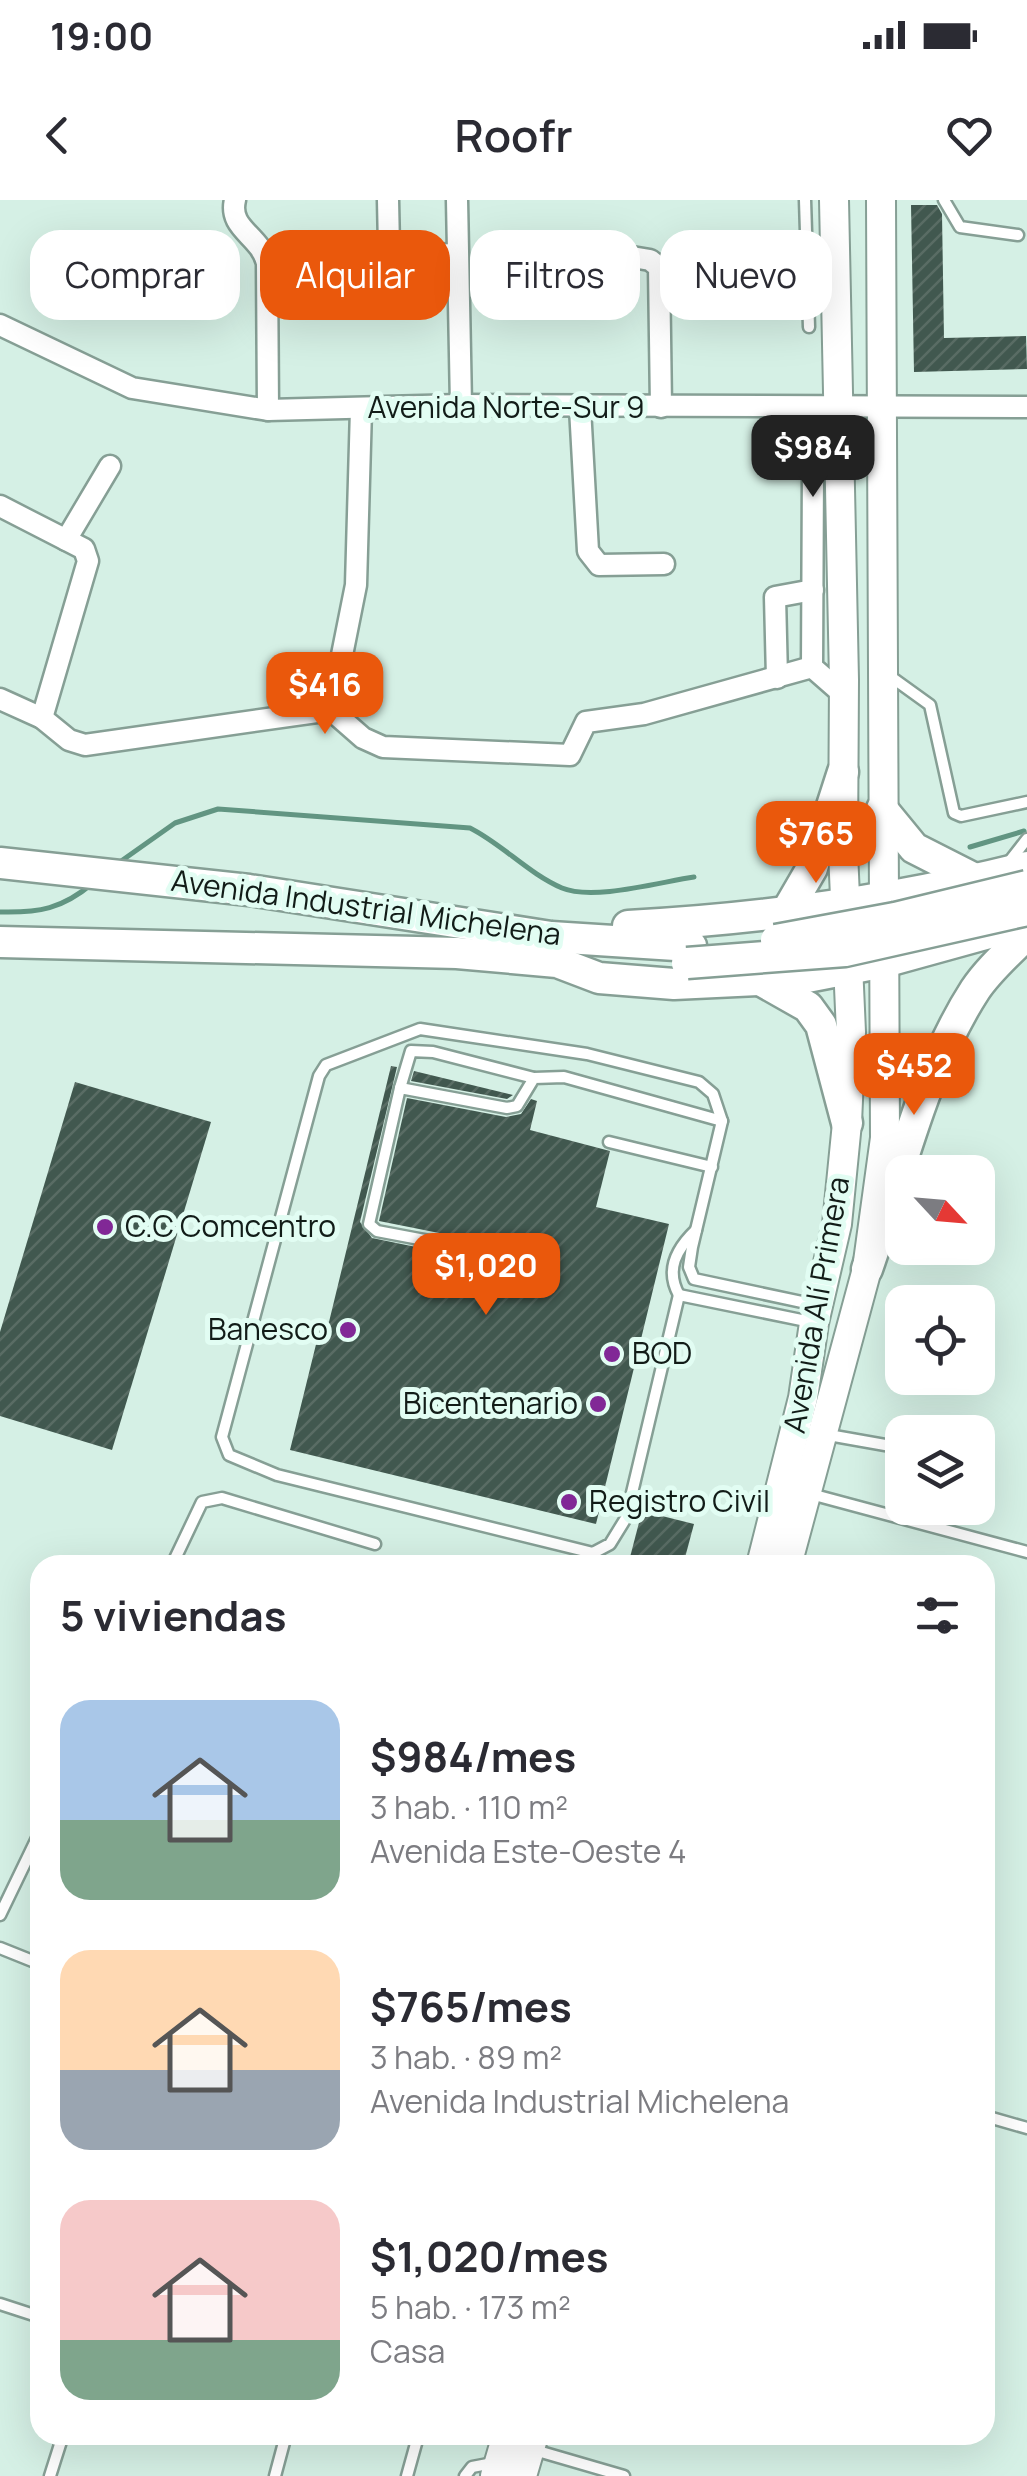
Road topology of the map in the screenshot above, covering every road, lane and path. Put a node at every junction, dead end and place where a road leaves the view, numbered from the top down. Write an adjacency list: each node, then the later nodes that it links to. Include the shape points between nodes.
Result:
1 (234, 200): 20 (street, via 236,224 263,247 267,263)
2 (388, 200): 9 (street, via 393,256)
3 (457, 200): 9 (street)
4 (805, 200): 12 (lane)
5 (834, 200): 15 (main road, Avenida Alí Primera)
6 (881, 200): 13 (main road, Avenida Alí Primera)
7 (944, 200): 8 (lane, via 960,227)
8 (1018, 235)
9 (457, 254): 14 (street)
10 (640, 258): 17 (street, via 659,267)
11 (0, 326): 20 (street, Avenida Norte-Sur 9, via 132,388)
12 (810, 327)
13 (880, 404): 15 (street, Avenida Norte-Sur 9); 16 (street, Avenida Norte-Sur 9); 28 (main road, Avenida Alí Primera)
14 (462, 405): 18 (street, Avenida Norte-Sur 9); 19 (street, Avenida Norte-Sur 9)
15 (840, 406): 17 (street, Avenida Norte-Sur 9); 21 (main road, Avenida Alí Primera)
16 (1027, 406)
17 (661, 407): 18 (street, Avenida Norte-Sur 9)
18 (580, 408): 25 (street, via 588,551 600,565)
19 (361, 409): 20 (street, Avenida Norte-Sur 9); 32 (street, via 356,586)
20 (268, 410)
21 (840, 448): 26 (street, via 815,459); 30 (main road, Avenida Alí Primera)
22 (110, 466): 24 (street)
23 (0, 506): 24 (street)
24 (66, 540): 33 (street, via 84,549 88,561)
25 (664, 564)
26 (813, 590): 27 (street); 29 (street, via 776,597)
27 (812, 667): 29 (street); 30 (street)
28 (883, 672): 35 (lane, via 930,705 954,813); 36 (main road, Avenida Alí Primera)
29 (777, 678): 32 (street, via 644,714 586,722 570,754 383,746)
30 (844, 695): 34 (main road, Avenida Alí Primera)
31 (0, 699): 33 (street)
32 (331, 710): 33 (street, via 85,745)
33 (42, 718)
34 (842, 786): 41 (main road, Avenida Alí Primera); 43 (main road, via 812,868)
35 (1027, 802)
36 (882, 809): 39 (main road, via 914,848); 40 (main road, Avenida Alí Primera)
37 (1027, 839): 39 (lane)
38 (0, 863): 47 (main road, Avenida Industrial Michelena, via 154,879)
39 (1007, 877): 40 (main road, Avenida Industrial Michelena); 48 (main road, bridge, via 844,929)
40 (883, 898): 41 (main road, Avenida Industrial Michelena); 49 (main road, Avenida Alí Primera)
41 (845, 904): 43 (main road, Avenida Industrial Michelena); 50 (main road, Avenida Alí Primera)
42 (1027, 910): 48 (main road, bridge, via 845,952)
43 (787, 911): 47 (main road, Avenida Industrial Michelena, via 598,928)
44 (1027, 922): 49 (main road, Avenida Industrial Michelena)
45 (1027, 934): 60 (main road, via 963,1012)
46 (0, 942): 47 (main road, Avenida Industrial Michelena)
47 (562, 950): 48 (main road); 51 (main road, Avenida Industrial Michelena, via 599,978)
48 (689, 954)
49 (884, 962): 50 (main road, Avenida Industrial Michelena); 60 (main road, Avenida Alí Primera, via 885,1138)
50 (850, 968): 51 (main road, Avenida Industrial Michelena); 55 (main road, Avenida Alí Primera)
51 (762, 981): 55 (main road, via 808,1007 821,1025)
52 (534, 1078): 53 (lane, via 517,1106 508,1108); 53 (lane, via 411,1052); 54 (lane, via 564,1078)
53 (400, 1088): 59 (lane, via 368,1224 377,1232)
54 (722, 1120): 57 (lane); 61 (lane, via 699,1082 586,1054 440,1030 397,1035 326,1065 222,1438 229,1456 277,1475 594,1553 610,1544 626,1518)
55 (847, 1123): 62 (main road, Avenida Alí Primera, via 837,1224)
56 (609, 1142): 57 (lane)
57 (712, 1167): 58 (lane)
58 (696, 1230): 61 (lane, via 673,1262); 62 (lane, via 689,1267 694,1279)
59 (468, 1248)
60 (867, 1269): 63 (main road, Avenida Alí Primera)
61 (679, 1294): 62 (lane)
62 (816, 1314): 63 (main road, via 823,1318); 69 (main road, Avenida Alí Primera, via 803,1398)
63 (824, 1426): 64 (lane); 65 (main road, Avenida Alí Primera)
64 (885, 1443)
65 (806, 1492): 67 (lane); 70 (main road, Avenida Alí Primera)
66 (375, 1544): 68 (lane, via 222,1498 202,1502)
67 (1027, 1552)
68 (177, 1555)
69 (764, 1555)
70 (789, 1555)
71 (30, 1853): 72 (lane)
72 (0, 1915)
73 (0, 1948): 74 (lane)
74 (30, 1960)
75 (995, 2119): 76 (lane)
76 (1027, 2128)
77 (0, 2304): 78 (lane)
78 (30, 2314)
79 (60, 2445): 83 (lane)
80 (283, 2445): 84 (lane)
81 (416, 2445): 85 (lane)
82 (514, 2455): 86 (lane, via 472,2467); 87 (lane)
83 (50, 2476)
84 (274, 2476)
85 (407, 2476)
86 (464, 2476)
87 (624, 2476)

